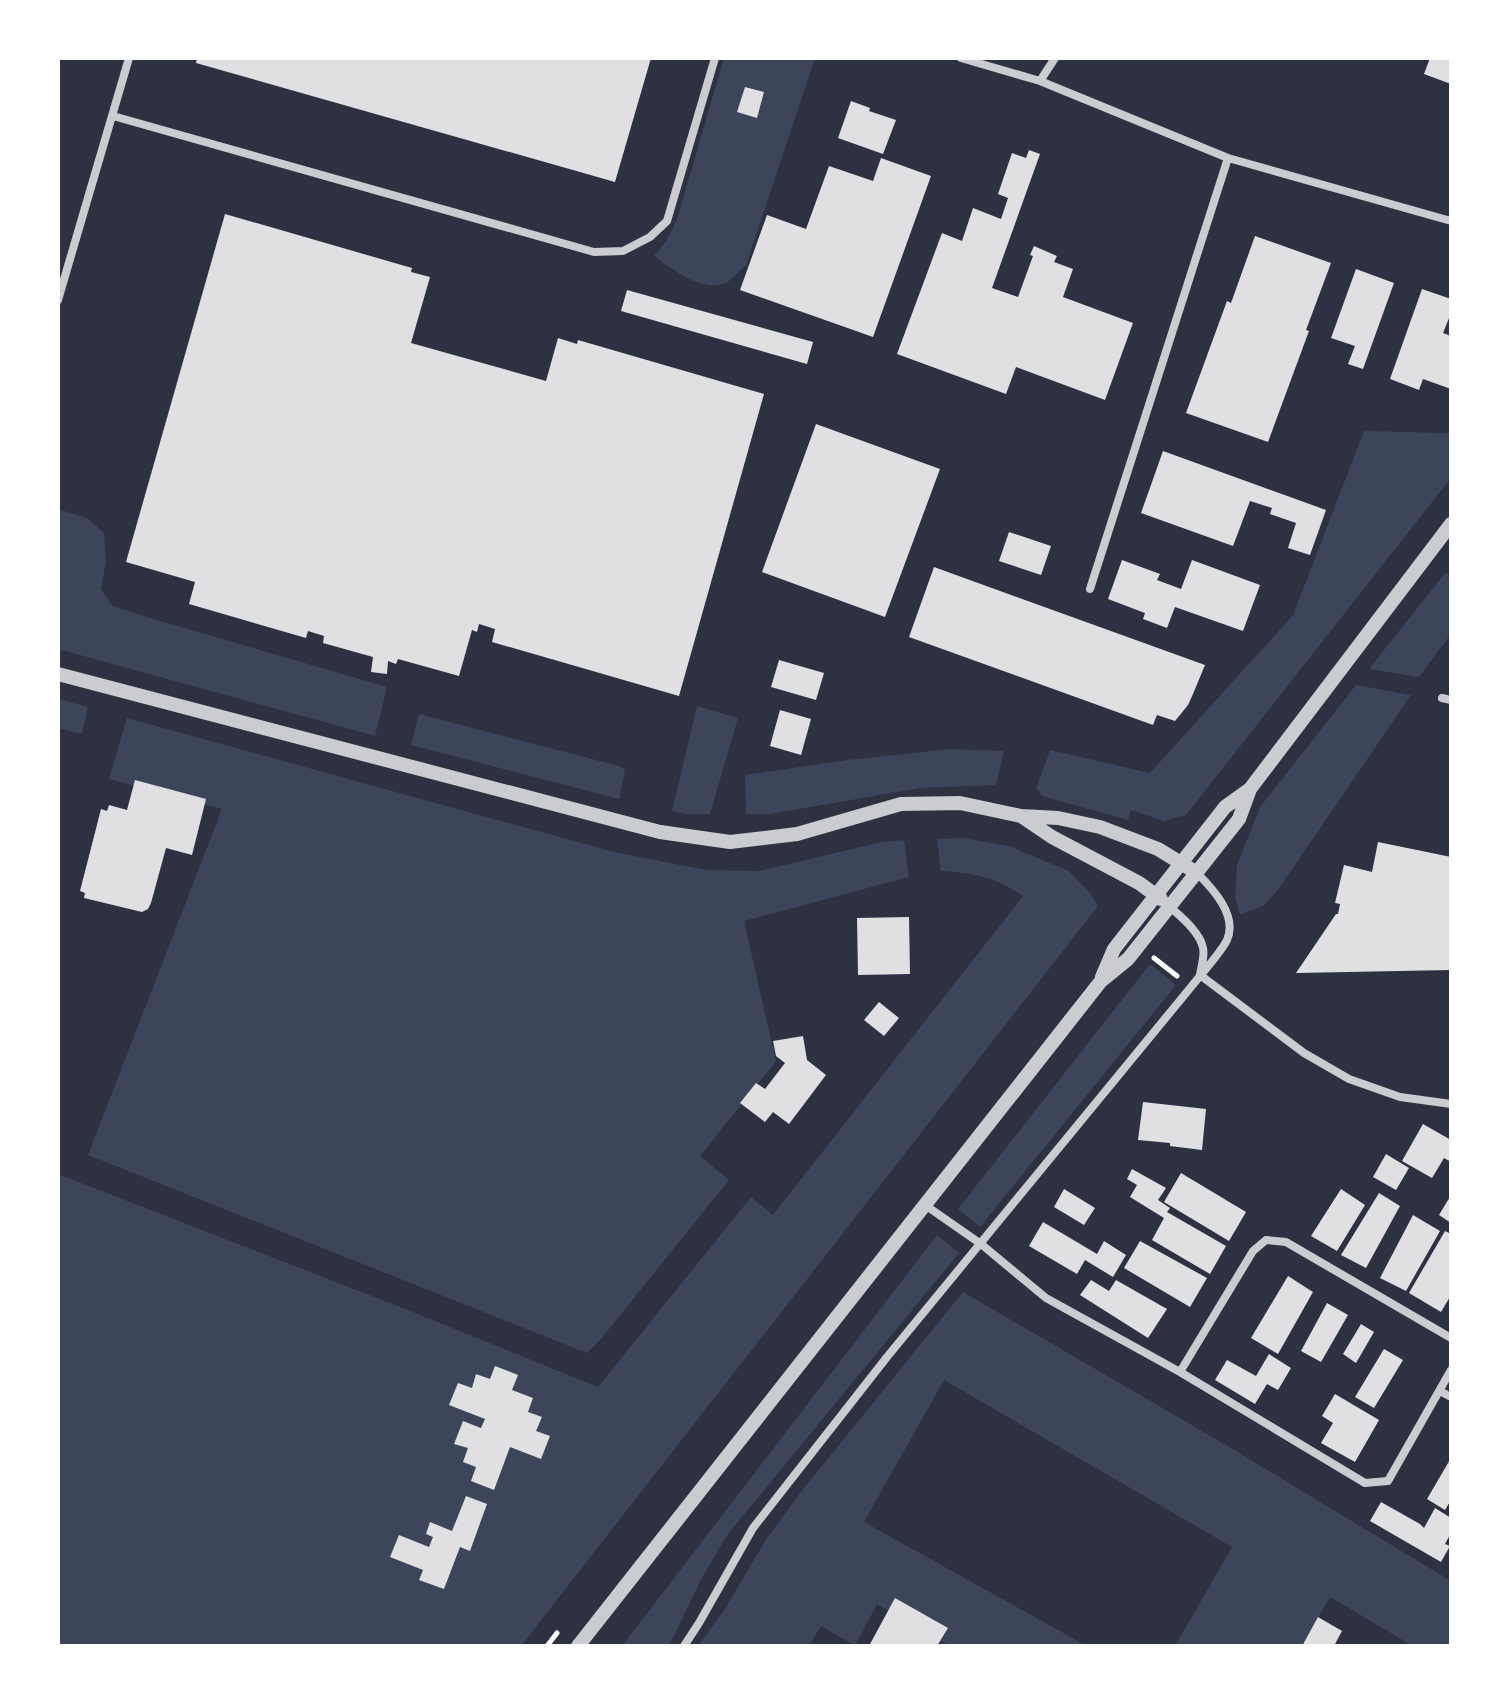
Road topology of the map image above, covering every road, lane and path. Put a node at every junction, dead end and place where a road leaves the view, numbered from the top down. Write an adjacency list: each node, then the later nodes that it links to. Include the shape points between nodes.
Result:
1 (129, 58): 6 (street)
2 (715, 58): 6 (street, via 667,221 623,251 594,252)
3 (961, 58): 5 (street)
4 (1055, 58): 5 (street)
5 (1040, 81): 7 (street)
6 (113, 116): 9 (street)
7 (1228, 158): 8 (street); 11 (street)
8 (1451, 221)
9 (58, 300)
10 (1451, 524): 13 (street)
11 (1090, 589)
12 (58, 674): 14 (street, via 660,832 730,842 797,834 901,804 960,803)
13 (1250, 789): 15 (street, via 1225,807); 16 (street, via 1239,819)
14 (1021, 816): 15 (street, via 1100,827); 17 (street)
15 (1181, 863): 16 (street); 17 (street)
16 (1197, 873): 18 (street); 19 (street, via 1229,919 1228,938)
17 (1156, 895): 18 (street); 20 (street, via 1114,949)
18 (1170, 907): 19 (street, via 1204,949); 20 (street, via 1128,959)
19 (1200, 975): 21 (street, via 1304,1053 1349,1079 1400,1097); 23 (street)
20 (1101, 981): 22 (street)
21 (1451, 1104)
22 (925, 1205): 23 (street); 29 (street)
23 (981, 1244): 26 (street, via 1046,1298); 30 (street, via 753,1528)
24 (1451, 1338): 26 (street, via 1286,1242 1266,1240 1253,1251)
25 (1451, 1370): 27 (street)
26 (1180, 1372): 27 (street, via 1365,1483 1388,1481)
27 (1440, 1391): 28 (street)
28 (1451, 1397)
29 (578, 1646)
30 (684, 1646)

